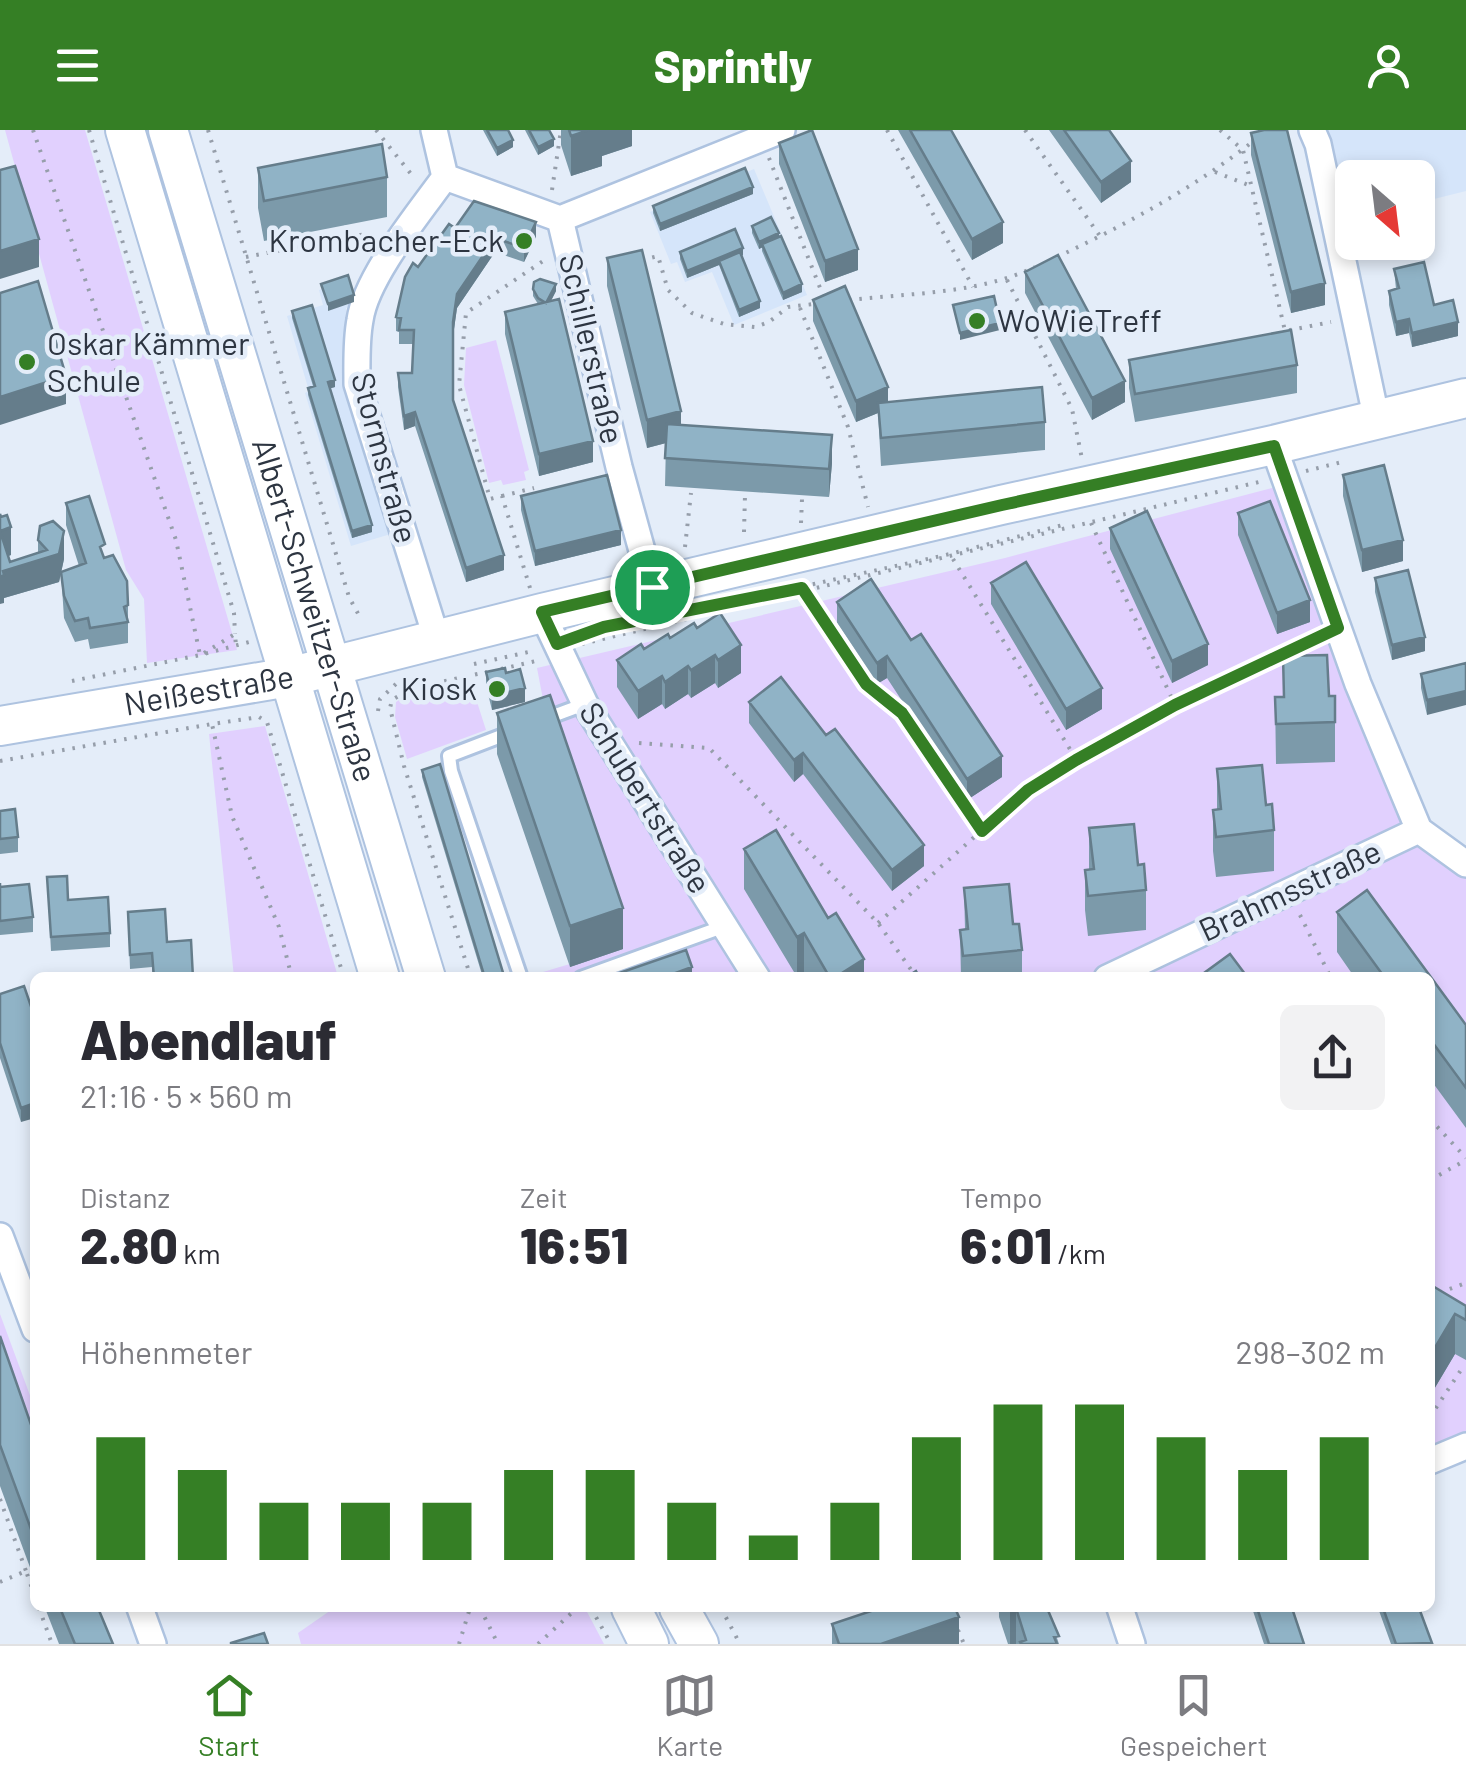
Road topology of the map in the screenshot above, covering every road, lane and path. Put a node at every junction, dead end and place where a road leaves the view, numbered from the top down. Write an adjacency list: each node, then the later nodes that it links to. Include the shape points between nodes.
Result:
1 (33, 130): 56 (path, via 176,540)
2 (88, 130): 53 (path)
3 (125, 130): 58 (street, Albert-Schweitzer-Straße)
4 (168, 130): 57 (street, Albert-Schweitzer-Straße)
5 (208, 130): 23 (path)
6 (376, 130): 18 (path)
7 (434, 130): 18 (street)
8 (561, 130): 19 (path)
9 (887, 130): 28 (path)
10 (1025, 130): 20 (path)
11 (1220, 130): 15 (path)
12 (1312, 130): 31 (street)
13 (772, 135): 19 (street); 30 (path, via 826,302)
14 (1255, 140): 15 (path)
15 (1243, 150): 16 (path); 17 (path)
16 (1214, 172): 17 (path); 20 (path)
17 (1251, 186): 31 (path, via 1285,331)
18 (438, 188): 19 (street, Schillerstraße); 22 (street, Stormstraße)
19 (554, 216): 21 (street, Schillerstraße)
20 (1100, 236): 24 (path)
21 (566, 245): 39 (path, via 466,313 459,385 490,500); 47 (street, Schillerstraße)
22 (396, 247): 23 (path, via 366,234); 54 (street, Stormstraße, via 360,316 358,384)
23 (246, 257): 51 (path)
24 (1053, 258)
25 (641, 260): 30 (path, via 658,256 668,290 692,313 724,324 755,327)
26 (1038, 266): 27 (path)
27 (1006, 280): 28 (path); 34 (path, via 1072,409)
28 (972, 286): 29 (path)
29 (844, 300)
30 (800, 306): 41 (path, via 848,427)
31 (1355, 316): 33 (street)
32 (1466, 398): 33 (street, Neißestraße)
33 (1377, 421): 35 (street, Neißestraße)
34 (1083, 462)
35 (1280, 465): 42 (path); 47 (street, Neißestraße, via 1002,505); 52 (street)
36 (534, 488): 39 (path)
37 (690, 493): 46 (path)
38 (745, 495): 44 (path)
39 (502, 496): 49 (path)
40 (802, 500): 43 (path)
41 (870, 512)
42 (1090, 520): 45 (path); 62 (path)
43 (801, 528)
44 (743, 542)
45 (951, 555): 48 (path); 69 (path)
46 (684, 556)
47 (652, 587): 49 (street, Neißestraße)
48 (804, 590): 50 (path); 55 (path, via 596,638); 72 (path, via 866,684 902,713)
49 (537, 602): 54 (street, Neißestraße); 55 (street, Schubertstraße)
50 (694, 609)
51 (361, 619)
52 (1338, 628): 62 (path); 71 (street)
53 (235, 634): 56 (path); 56 (path, via 236,646)
54 (437, 640): 57 (street, Neißestraße)
55 (561, 653): 61 (street, Schubertstraße)
56 (200, 655): 59 (path)
57 (331, 668): 58 (street, Neißestraße); 80 (street, Albert-Schweitzer-Straße)
58 (289, 677): 66 (street, Neißestraße); 79 (street, Albert-Schweitzer-Straße)
59 (73, 681)
60 (390, 687): 63 (path)
61 (585, 704): 64 (lane); 76 (street, Schubertstraße)
62 (1175, 705): 69 (path)
63 (378, 718)
64 (534, 723)
65 (212, 724): 70 (path); 77 (path, via 232,816 279,927); 78 (path, via 259,717 267,722)
66 (0, 726)
67 (517, 730): 81 (lane, via 449,756)
68 (642, 743): 75 (path, via 709,748)
69 (1076, 760): 72 (path)
70 (0, 761)
71 (1419, 830): 73 (street); 74 (street, Brahmsstraße)
72 (982, 831): 75 (path)
73 (1466, 864)
74 (1290, 892): 85 (street, Brahmsstraße); 86 (path)
75 (878, 923): 84 (path)
76 (725, 926): 82 (lane); 83 (street, Schubertstraße)
77 (290, 972)
78 (342, 972)
79 (378, 972)
80 (424, 972)
81 (518, 972)
82 (598, 972)
83 (753, 972)
84 (913, 972)
85 (1121, 972)
86 (1328, 972)
87 (1435, 1125): 88 (path)
88 (1466, 1159): 89 (path)
89 (1435, 1177)
90 (0, 1236): 93 (street)
91 (1466, 1283): 92 (path)
92 (1435, 1294)
93 (30, 1316)
94 (1466, 1373): 95 (path, via 1461,1370)
95 (1435, 1409)
96 (1466, 1446): 97 (street)
97 (1435, 1459)
98 (0, 1499): 99 (path)
99 (28, 1570): 100 (path); 101 (path)
100 (30, 1578)
101 (0, 1582)
102 (40, 1612): 112 (path)
103 (141, 1612): 113 (street)
104 (469, 1612): 114 (path)
105 (482, 1612): 115 (path)
106 (573, 1612): 116 (path)
107 (593, 1612): 117 (path)
108 (633, 1612): 118 (street)
109 (724, 1612): 119 (path)
110 (1121, 1612): 121 (street)
111 (953, 1620): 120 (path)
112 (52, 1644)
113 (153, 1644)
114 (459, 1644)
115 (498, 1644)
116 (538, 1644)
117 (610, 1644)
118 (649, 1644)
119 (740, 1644)
120 (964, 1644)
121 (1132, 1644)

